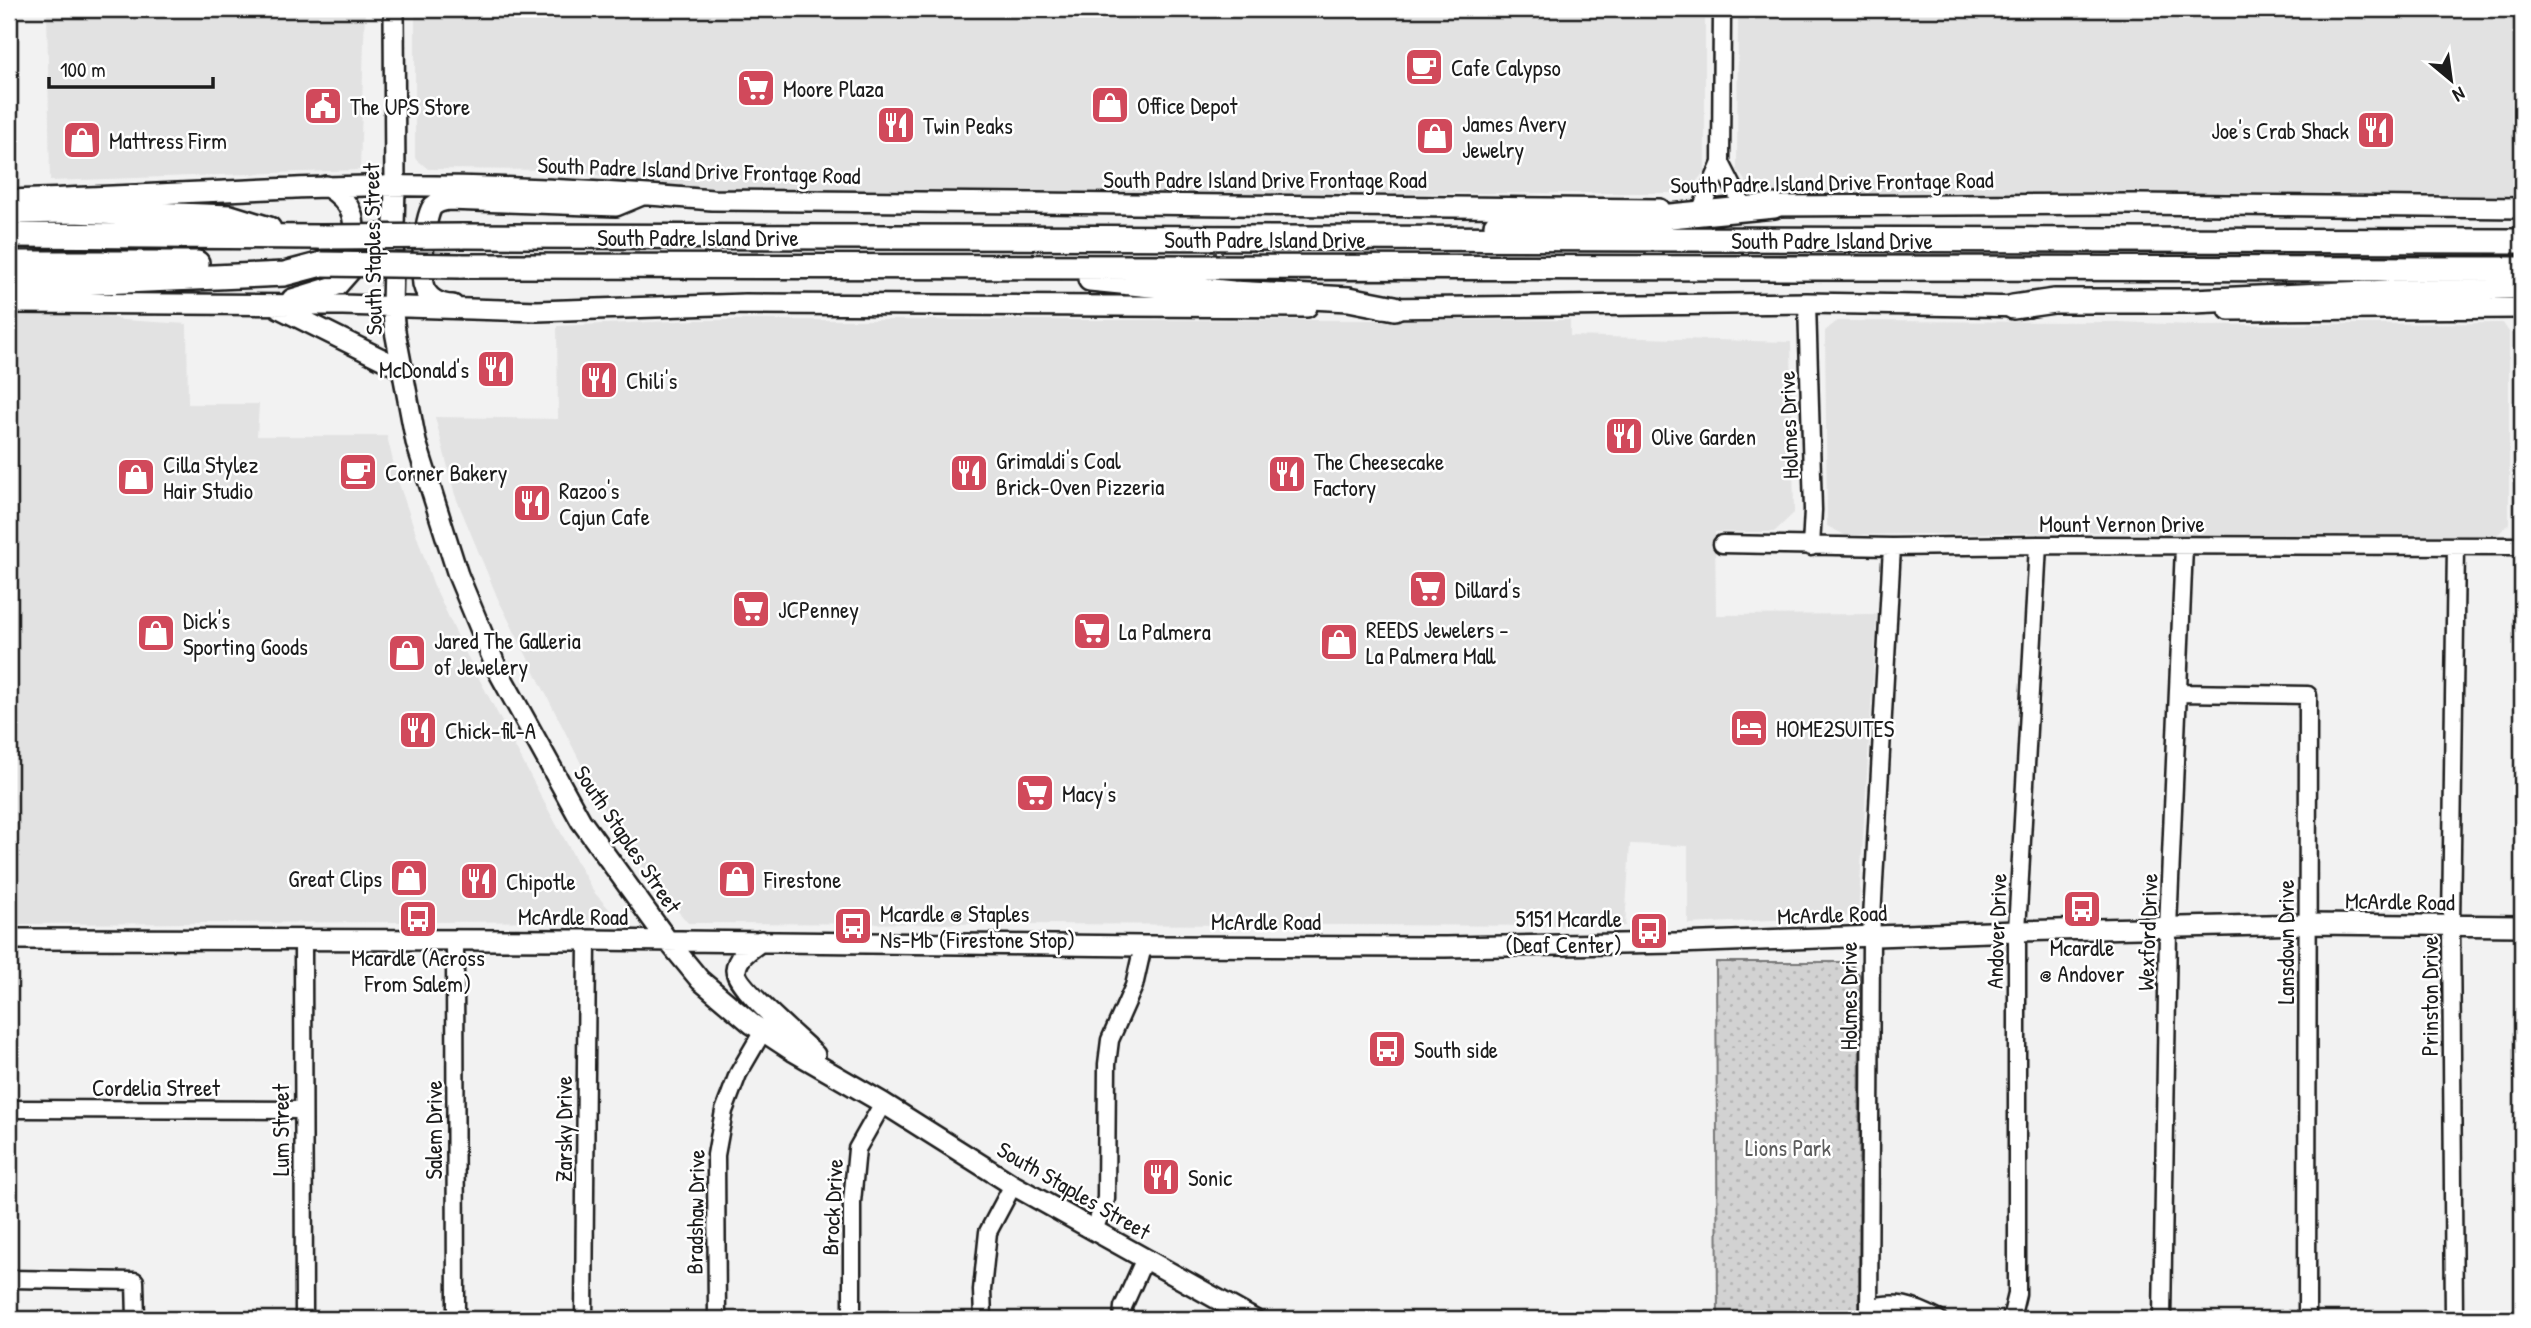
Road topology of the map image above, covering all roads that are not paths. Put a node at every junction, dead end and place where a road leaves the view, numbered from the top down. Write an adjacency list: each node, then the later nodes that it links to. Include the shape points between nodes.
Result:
1 (394, 9): 4 (main road, South Staples Street)
2 (1722, 9): 3 (street)
3 (1721, 163): 8 (street); 11 (street)
4 (395, 186): 5 (main road, South Padre Island Drive Frontage Road); 6 (main road, South Padre Island Drive Frontage Road); 26 (main road, South Staples Street)
5 (326, 187): 7 (main road, South Padre Island Drive Frontage Road); 25 (main road, via 346,201 353,215 353,268 338,285)
6 (644, 194): 11 (main road, South Padre Island Drive Frontage Road, via 712,200); 30 (main road, via 616,206 448,200 432,207 425,219 423,285 430,297 443,304 528,306)
7 (9, 200)
8 (1743, 206): 9 (main road, South Padre Island Drive Frontage Road); 11 (main road, South Padre Island Drive Frontage Road)
9 (1774, 206): 10 (main road, South Padre Island Drive Frontage Road); 15 (highway, via 1629,220 1412,228)
10 (2522, 208)
11 (1701, 209)
12 (9, 212): 14 (highway, via 230,216)
13 (9, 235): 14 (highway, South Padre Island Drive)
14 (292, 236): 15 (highway, South Padre Island Drive, bridge)
15 (1347, 240): 16 (highway, South Padre Island Drive)
16 (2522, 241)
17 (9, 263): 18 (highway, South Padre Island Drive)
18 (322, 264): 19 (highway, South Padre Island Drive, bridge); 21 (highway, via 284,274)
19 (1047, 266): 20 (highway, South Padre Island Drive); 28 (highway, via 1084,279 1349,299)
20 (2522, 269)
21 (9, 286)
22 (2522, 286): 27 (highway)
23 (9, 303): 25 (main road)
24 (1807, 303): 27 (main road); 28 (main road); 36 (street, Holmes Drive, via 1814,510)
25 (271, 306): 26 (main road); 31 (main road)
26 (392, 306): 30 (main road); 31 (main road, South Staples Street)
27 (2012, 307): 29 (main road)
28 (1395, 308): 30 (main road, via 745,304)
29 (2522, 308)
30 (537, 312)
31 (402, 369): 50 (main road, South Staples Street, via 416,442 439,520 497,669 581,821)
32 (1722, 544): 36 (street, Mount Vernon Drive)
33 (2038, 545): 37 (street, Mount Vernon Drive); 38 (street, Mount Vernon Drive); 44 (street, Andover Drive)
34 (2456, 546): 35 (street, Mount Vernon Drive); 38 (street, Mount Vernon Drive); 41 (street, Prinston Drive)
35 (2522, 546)
36 (1811, 547): 37 (street, Mount Vernon Drive)
37 (1892, 547): 45 (street, Holmes Drive)
38 (2184, 547): 39 (street, Wexford Drive)
39 (2179, 693): 40 (street, Lansdown Drive, via 2308,695); 43 (street, Wexford Drive)
40 (2308, 924): 41 (main road, McArdle Road); 43 (main road, McArdle Road); 75 (street, Lansdown Drive)
41 (2451, 926): 42 (main road, McArdle Road); 76 (street, Prinston Drive)
42 (2522, 926)
43 (2168, 928): 44 (main road, McArdle Road); 74 (street, Wexford Drive)
44 (2017, 930): 45 (main road, McArdle Road); 73 (street, Andover Drive, via 2017,1294)
45 (1871, 937): 52 (main road, McArdle Road, via 1470,947); 62 (street, Holmes Drive)
46 (9, 939): 48 (main road, McArdle Road)
47 (587, 940): 49 (main road, McArdle Road); 50 (main road, McArdle Road); 66 (street, Zarsky Drive)
48 (303, 941): 49 (main road, McArdle Road); 57 (street, Lum Street)
49 (455, 941): 65 (street, Salem Drive)
50 (668, 941): 51 (main road, McArdle Road); 53 (main road, South Staples Street, via 700,980)
51 (761, 941): 52 (main road, McArdle Road); 54 (main road, via 738,962 738,978)
52 (1143, 946): 59 (street, via 1134,986 1110,1040 1106,1199)
53 (762, 1031): 54 (main road, South Staples Street); 67 (street, Bradshaw Drive, via 724,1111 716,1155)
54 (838, 1076): 55 (main road, South Staples Street)
55 (883, 1103): 58 (main road, South Staples Street); 68 (street, Brock Drive, via 857,1149)
56 (9, 1109): 57 (street, Cordelia Street)
57 (302, 1110): 64 (street, Lum Street)
58 (1013, 1185): 59 (main road, South Staples Street); 69 (street, via 988,1232)
59 (1094, 1230): 60 (main road, South Staples Street)
60 (1145, 1258): 70 (street); 71 (main road, South Staples Street)
61 (9, 1279): 63 (street, via 135,1281)
62 (1869, 1314): 72 (street, via 1889,1303)
63 (136, 1319)
64 (304, 1319)
65 (456, 1319)
66 (584, 1319)
67 (717, 1319)
68 (852, 1319)
69 (983, 1319)
70 (1122, 1319)
71 (1253, 1319)
72 (1938, 1319)
73 (2011, 1319)
74 (2162, 1319)
75 (2307, 1319)
76 (2454, 1319)

